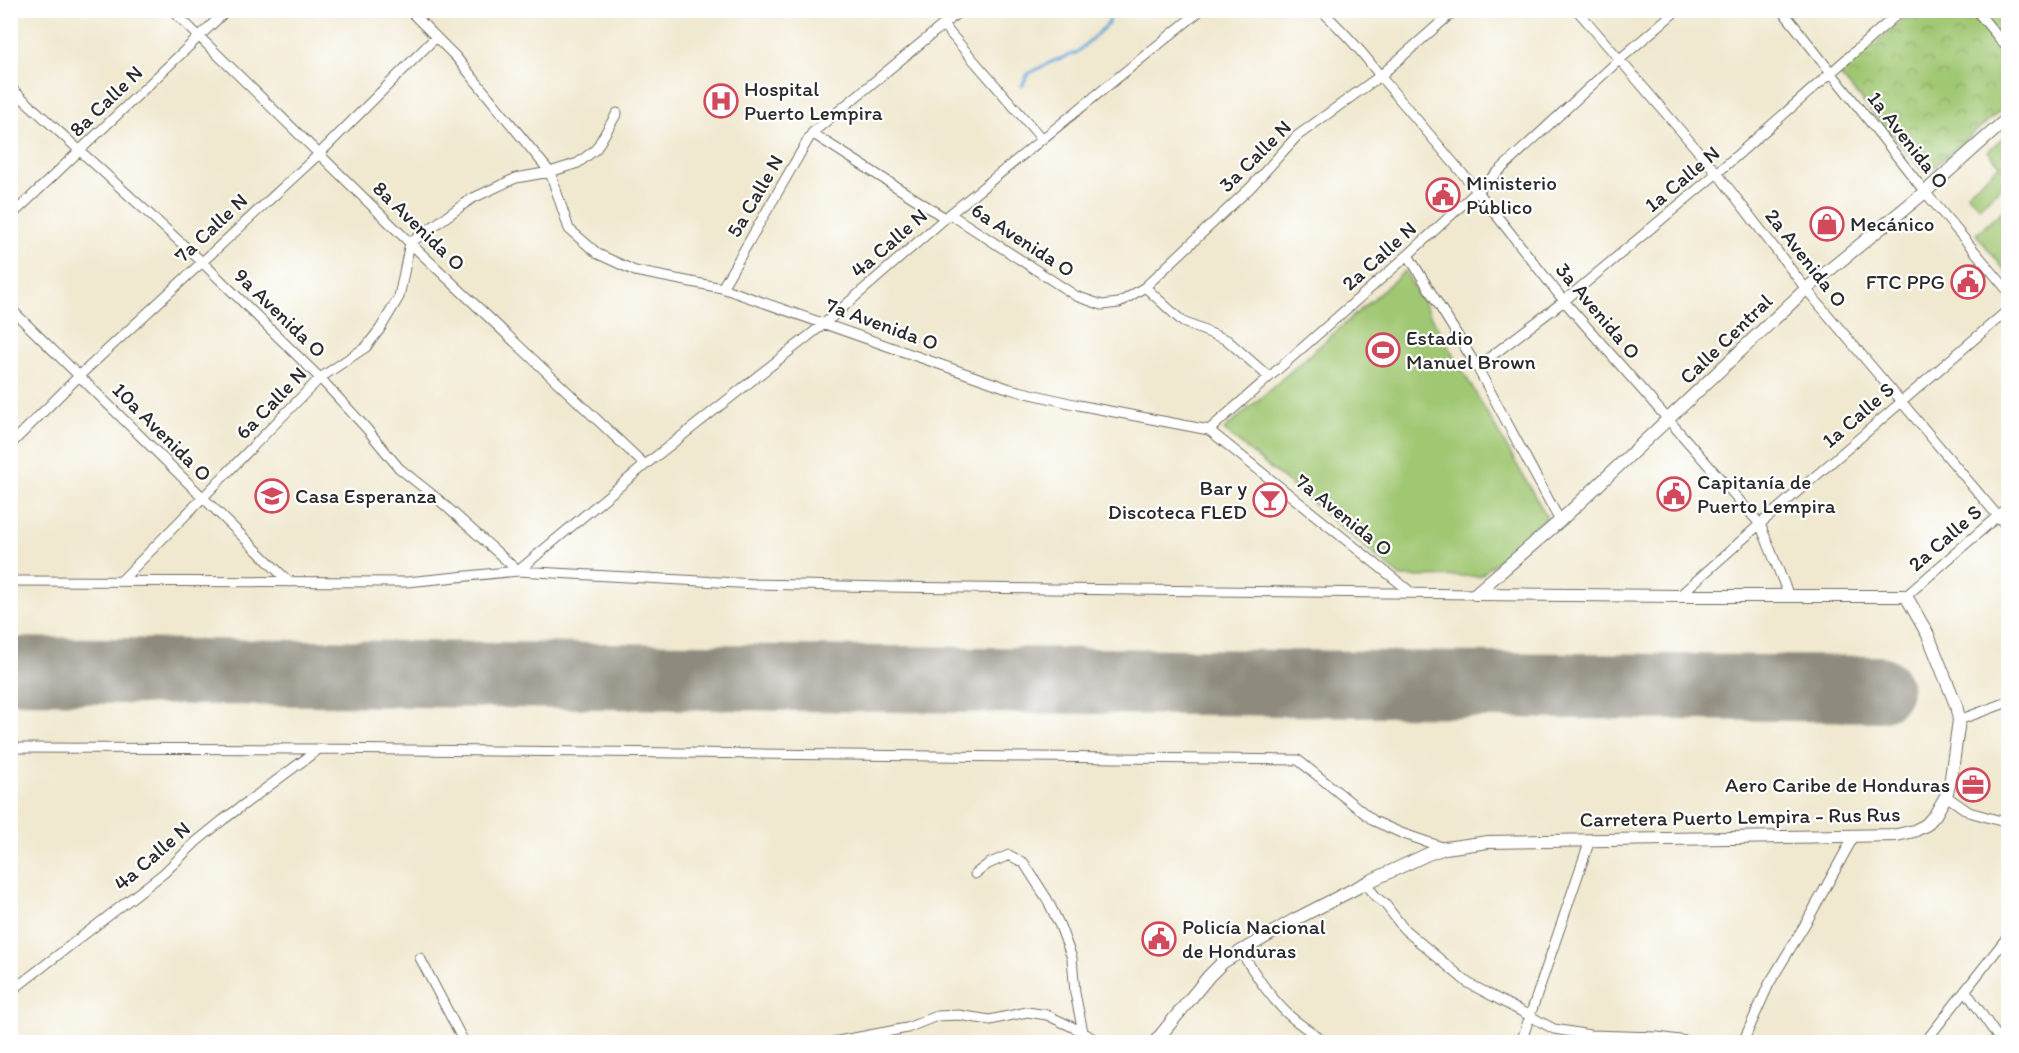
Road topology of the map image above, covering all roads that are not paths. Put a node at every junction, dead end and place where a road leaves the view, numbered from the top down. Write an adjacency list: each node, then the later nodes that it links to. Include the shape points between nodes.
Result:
1 (172, 10): 14 (street, 8a Avenida O)
2 (227, 10): 14 (street, 8a Calle N)
3 (409, 10): 15 (street, 7a Avenida O)
4 (961, 10): 13 (street, 5a Calle N)
5 (1201, 10): 24 (street, 4a Calle N)
6 (1321, 10): 19 (street, 3a Avenida O, via 1345,32)
7 (1455, 10): 19 (street, 3a Calle N)
8 (1577, 10): 17 (street, 2a Avenida O)
9 (1677, 10): 17 (street, 2a Calle N)
10 (1782, 10): 18 (street, 1a Avenida O)
11 (1902, 10): 18 (street, 1a Calle N)
12 (1976, 10): 16 (street)
13 (943, 25): 23 (street, 5a Calle N); 24 (street)
14 (199, 37): 25 (street, 8a Calle N); 26 (street, 8a Avenida O)
15 (436, 37): 26 (street, 7a Calle N); 27 (street, 7a Avenida O)
16 (2008, 49)
17 (1619, 60): 28 (street, 2a Avenida O); 29 (street, 2a Calle N)
18 (1832, 72): 28 (street, 1a Calle N); 30 (street, 1a Avenida O)
19 (1380, 76): 29 (street, 3a Avenida O); 36 (street, 3a Calle N, via 1297,136 1251,187)
20 (10, 87): 25 (street, 9a Avenida O)
21 (617, 114): 27 (street, via 596,149 578,163)
22 (2008, 118): 30 (street, Calle Central)
23 (812, 133): 31 (street, 6a Avenida O); 37 (street, 5a Calle N)
24 (1041, 138): 31 (street, 4a Calle N)
25 (79, 151): 32 (street, 8a Calle N); 35 (street, 9a Avenida O)
26 (319, 154): 33 (street, 8a Avenida O); 35 (street, 7a Calle N)
27 (550, 172): 33 (street, via 516,178 471,199); 37 (street, 7a Avenida O, via 569,229 598,254 634,272)
28 (1717, 173): 38 (street, 2a Avenida O); 41 (street, 1a Calle N)
29 (1478, 192): 34 (street, 2a Calle N); 41 (street, 3a Avenida O)
30 (1925, 192): 38 (street, Calle Central); 39 (street, 1a Avenida O)
31 (947, 216): 40 (street, 6a Avenida O); 44 (street, 4a Calle N)
32 (10, 217)
33 (410, 243): 48 (street, 6a Calle N, via 399,297 380,329 366,346); 53 (street, 8a Avenida O)
34 (1408, 255): 45 (street); 47 (street, 2a Calle N)
35 (201, 261): 46 (street, 7a Calle N); 48 (street, 9a Avenida O)
36 (1145, 287): 40 (street, 3a Calle N, via 1119,303 1102,305); 47 (street, via 1183,322 1227,340)
37 (722, 288): 44 (street, 7a Avenida O)
38 (1806, 289): 49 (street, 2a Avenida O); 50 (street, Calle Central)
39 (2008, 291)
40 (1076, 296)
41 (1564, 301): 45 (street, 1a Calle N); 50 (street, 3a Avenida O)
42 (10, 308): 46 (street, 10a Avenida O)
43 (2008, 310): 49 (street, 1a Calle S)
44 (825, 323): 51 (street, 7a Avenida O, via 1010,389); 53 (street, 4a Calle N)
45 (1477, 367): 57 (street)
46 (79, 376): 52 (street, 7a Calle N); 54 (street, 10a Avenida O)
47 (1269, 377): 51 (street, 2a Calle N)
48 (320, 378): 54 (street, 6a Calle N); 60 (street, 9a Avenida O, via 399,468)
49 (1900, 402): 56 (street, 2a Avenida O); 58 (street, 1a Calle S)
50 (1669, 421): 57 (street, Calle Central); 58 (street, 3a Avenida O)
51 (1209, 430): 64 (street, 7a Avenida O)
52 (10, 445)
53 (645, 465): 60 (street, 4a Calle N)
54 (204, 498): 62 (street, 6a Calle N); 63 (street, 10a Avenida O)
55 (2008, 507): 56 (street, 2a Calle S)
56 (1998, 516): 59 (street, 2a Avenida O); 68 (street, 2a Calle S)
57 (1560, 521): 65 (street, Calle Central)
58 (1760, 524): 66 (street, 1a Calle S); 67 (street, 3a Avenida O)
59 (2008, 528)
60 (518, 571): 63 (street, via 407,582); 64 (street, via 827,586)
61 (10, 581): 62 (street)
62 (121, 581): 63 (street)
63 (289, 582)
64 (1412, 593): 65 (street)
65 (1474, 594): 66 (street)
66 (1679, 596): 67 (street)
67 (1789, 596): 68 (street)
68 (1906, 596): 70 (street, Carretera Puerto Lempira - Rus Rus, via 1928,635)
69 (2008, 702): 70 (street)
70 (1959, 720): 73 (street, Carretera Puerto Lempira - Rus Rus)
71 (10, 748): 72 (street)
72 (319, 749): 77 (street, via 1298,760 1374,821); 84 (street, 4a Calle N, via 223,820 164,873)
73 (1946, 796): 74 (street, via 1969,812); 75 (street, Carretera Puerto Lempira - Rus Rus, via 1931,821 1914,831)
74 (2008, 823)
75 (1854, 836): 76 (street, Carretera Puerto Lempira - Rus Rus); 94 (street, via 1769,984)
76 (1590, 840): 77 (street, Carretera Puerto Lempira - Rus Rus, via 1488,842); 85 (street)
77 (1444, 848): 79 (street, Carretera Puerto Lempira - Rus Rus)
78 (975, 874): 86 (street, via 1009,855 1024,863 1047,899 1072,958)
79 (1366, 883): 81 (street, Carretera Puerto Lempira - Rus Rus); 85 (street, via 1404,929 1468,983)
80 (2008, 936): 83 (street)
81 (1241, 952): 90 (street, Carretera Puerto Lempira - Rus Rus, via 1209,976); 91 (street, via 1262,986 1291,1017)
82 (420, 958): 87 (street)
83 (1966, 991): 95 (street); 96 (street)
84 (10, 992)
85 (1529, 1017): 92 (street); 93 (street, via 1554,1029 1590,1035)
86 (1083, 1032): 88 (street, via 1047,1015 1027,1012 990,1020 937,1016 907,1028); 89 (street)
87 (464, 1042)
88 (832, 1042)
89 (1098, 1042)
90 (1155, 1042)
91 (1324, 1042)
92 (1521, 1042)
93 (1694, 1042)
94 (1743, 1042)
95 (1924, 1042)
96 (2001, 1042)

